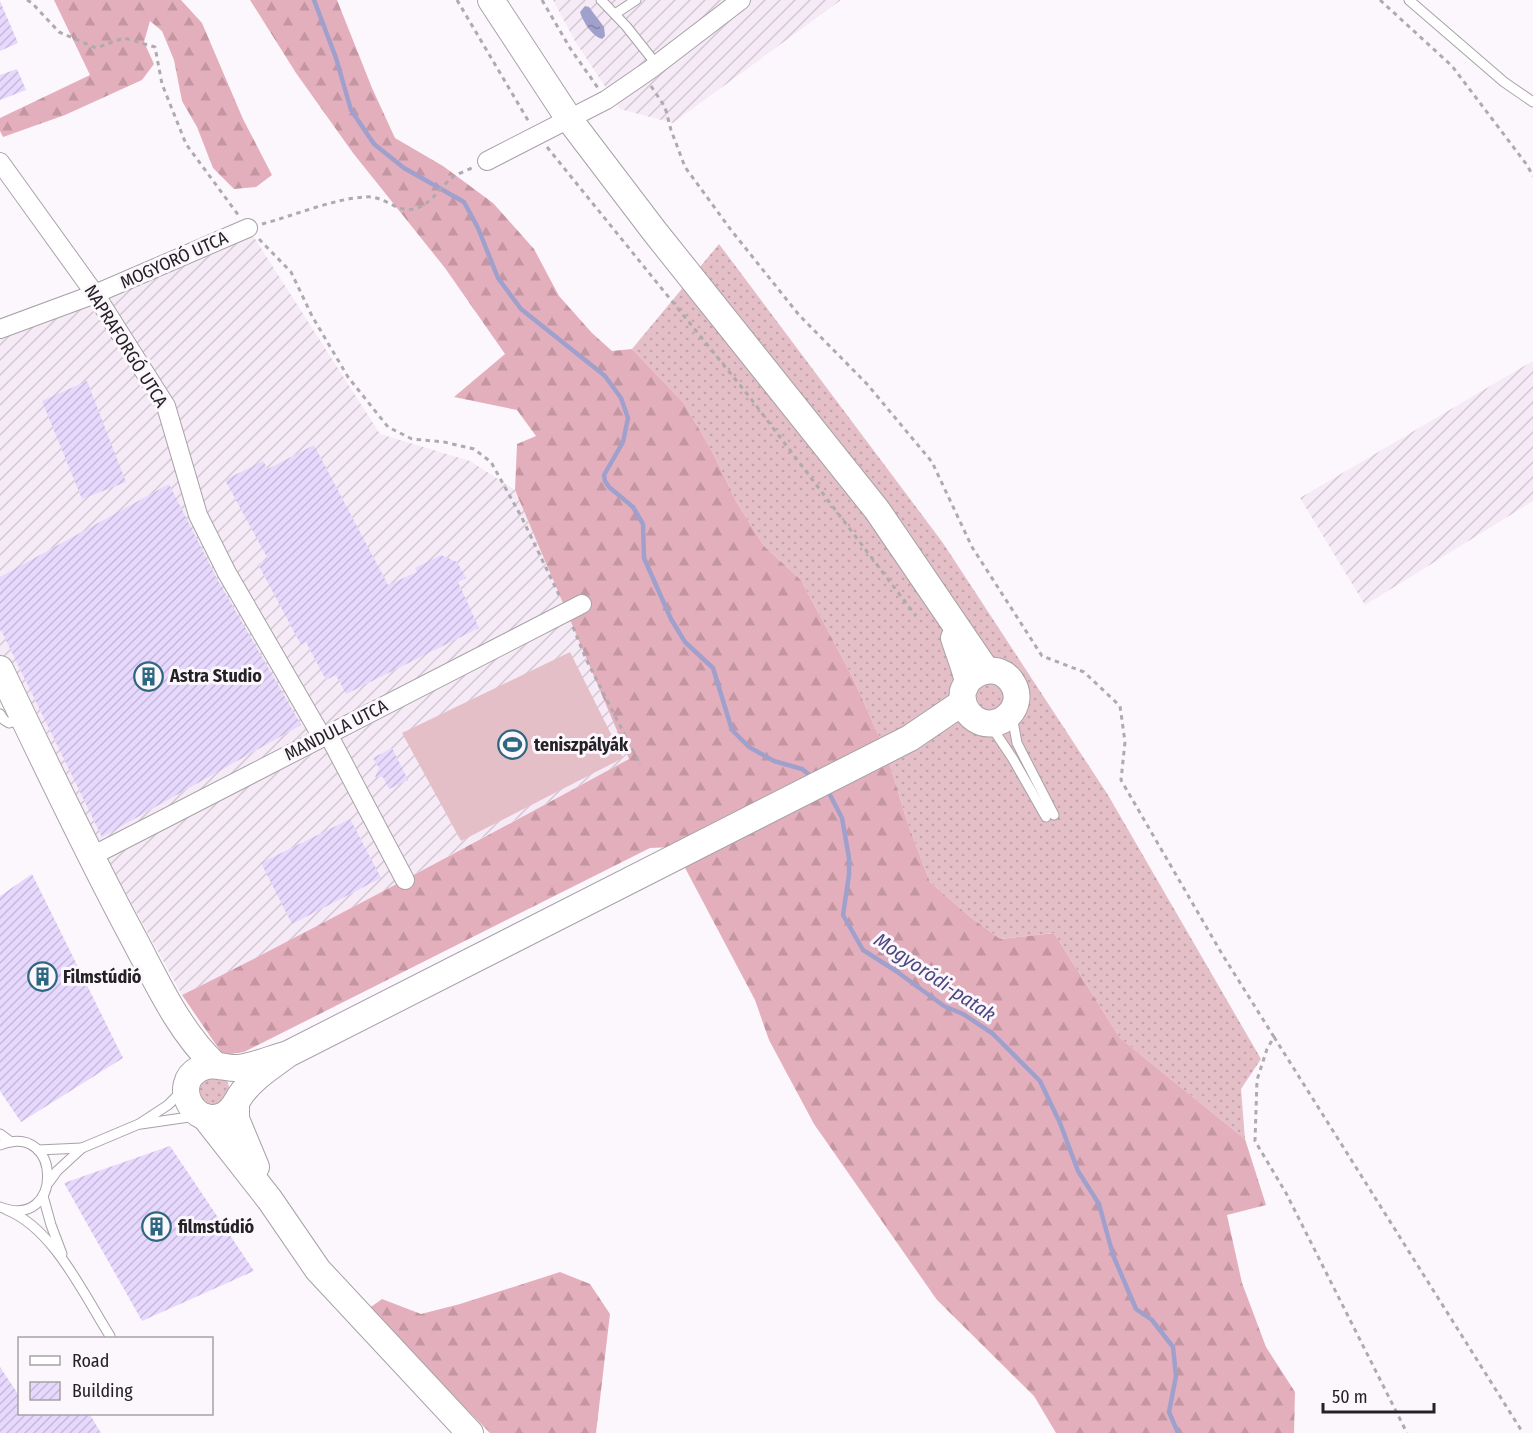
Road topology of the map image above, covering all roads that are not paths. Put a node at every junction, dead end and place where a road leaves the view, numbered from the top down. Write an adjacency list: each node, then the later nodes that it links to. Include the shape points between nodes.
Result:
1 (491, 0): 9 (main road)
2 (601, 0): 6 (lane)
3 (636, 0): 6 (lane)
4 (741, 0): 7 (street)
5 (1409, 0): 8 (lane)
6 (615, 14): 7 (lane)
7 (650, 70): 9 (street)
8 (1533, 102)
9 (569, 119): 10 (street); 17 (main road, via 877,510 946,612)
10 (487, 161)
11 (0, 162): 13 (street, NAPRAFORGÓ UTCA)
12 (248, 228): 13 (street, MOGYORÓ UTCA)
13 (95, 294): 14 (street, MOGYORÓ UTCA); 20 (street, NAPRAFORGÓ UTCA, via 166,406 198,515 227,573)
14 (0, 329)
15 (574, 607): 20 (street, MANDULA UTCA)
16 (0, 669): 19 (main road)
17 (976, 699): 18 (main road, via 998,723); 18 (main road, via 1003,674 1015,687 1016,704); 18 (lane, via 1050,816 1017,743); 24 (main road, via 910,738)
18 (1012, 712)
19 (12, 716): 21 (main road)
20 (326, 736): 21 (street, MANDULA UTCA); 22 (street, NAPRAFORGÓ UTCA)
21 (90, 856): 23 (main road)
22 (405, 880)
23 (166, 1000): 25 (main road, via 203,1054); 26 (main road, via 182,1044)
24 (288, 1054): 25 (main road, via 240,1068); 27 (main road, via 250,1082)
25 (219, 1066): 26 (main road, via 200,1068); 27 (main road, via 235,1077)
26 (188, 1083): 28 (main road, via 188,1102); 29 (lane, via 168,1105)
27 (237, 1101): 28 (main road, via 223,1116); 37 (main road, via 236,1119)
28 (204, 1116): 29 (lane); 37 (main road)
29 (139, 1124): 33 (lane)
30 (0, 1134): 31 (lane)
31 (10, 1142): 32 (lane); 34 (lane)
32 (0, 1145)
33 (82, 1148): 34 (lane); 35 (lane)
34 (38, 1150): 35 (lane, via 46,1163)
35 (49, 1182): 36 (lane)
36 (43, 1196): 38 (lane, via 24,1210); 39 (lane)
37 (270, 1200): 41 (main road, via 318,1270)
38 (4, 1209): 39 (lane, via 38,1230)
39 (66, 1265): 40 (lane)
40 (110, 1336)
41 (470, 1433)

